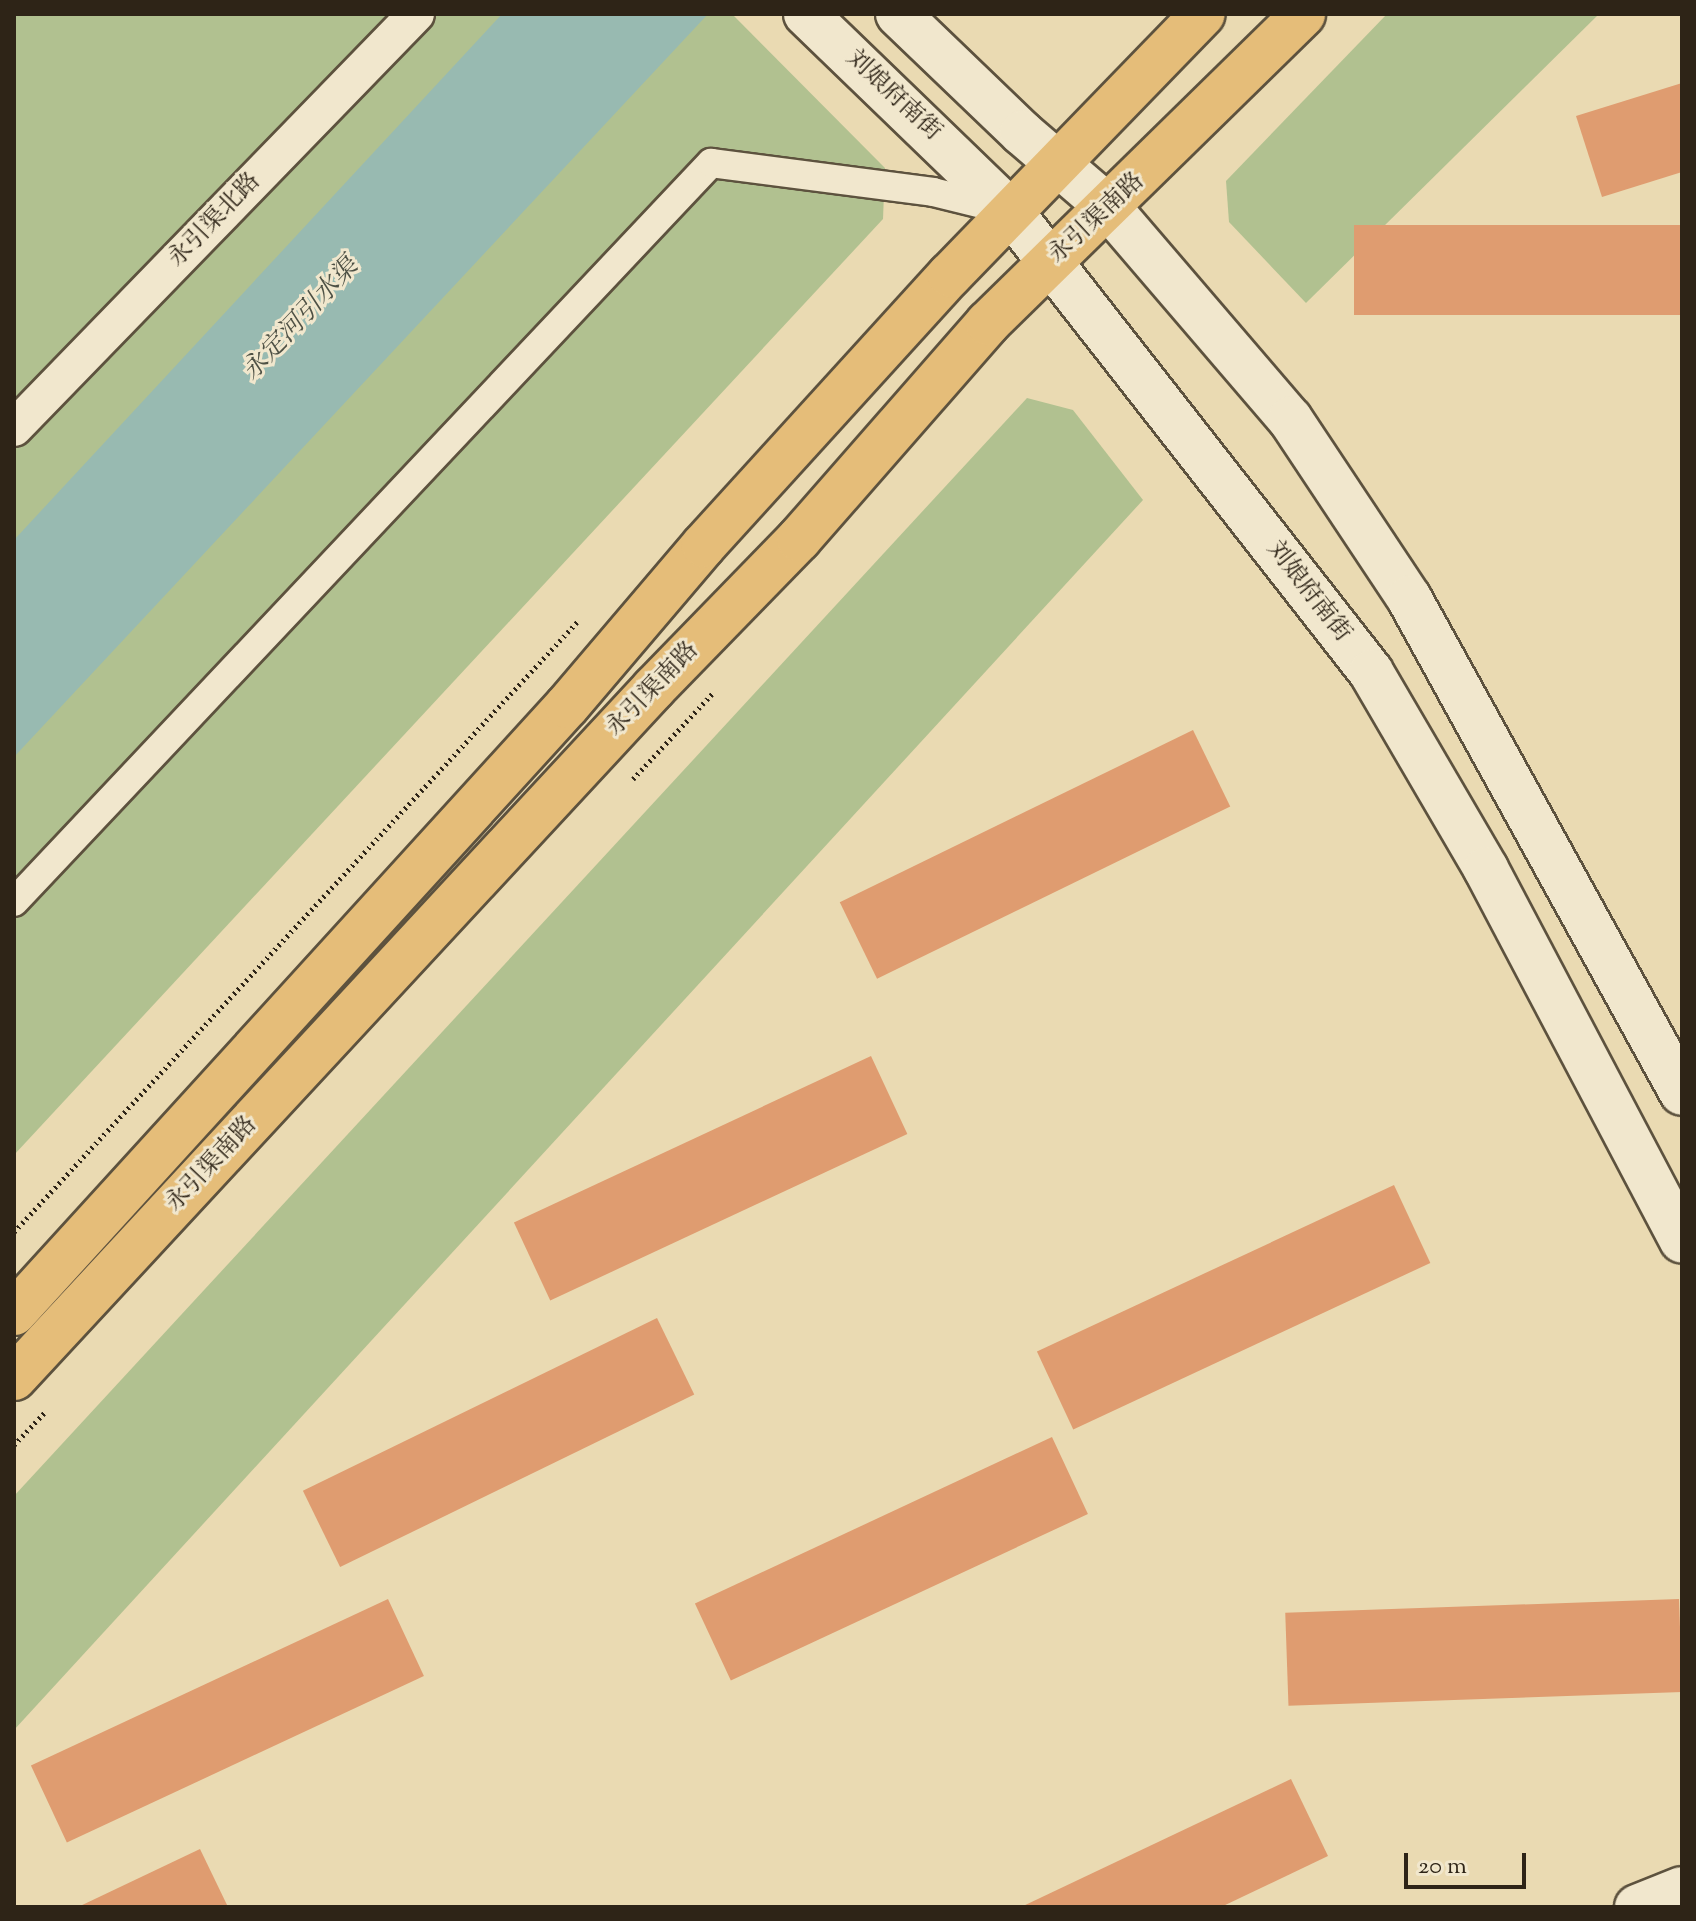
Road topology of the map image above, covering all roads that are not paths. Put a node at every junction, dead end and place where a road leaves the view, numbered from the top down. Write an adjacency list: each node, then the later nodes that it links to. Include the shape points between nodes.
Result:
1 (416, 14): 10 (street, 永引渠北路)
2 (898, 14): 6 (main road)
3 (1203, 14): 6 (main road, 永引渠南路)
4 (1303, 14): 7 (main road, 永引渠南路)
5 (813, 20): 8 (main road, 刘娘府南街)
6 (1057, 165): 7 (main road); 8 (main road, 永引渠南路)
7 (1108, 207): 9 (main road, 永引渠南路); 12 (main road, via 1290,419 1401,585)
8 (1011, 212): 9 (main road, 刘娘府南街); 11 (street, via 933,192 711,163); 14 (main road, 永引渠南路, via 704,545 567,706)
9 (1052, 260): 13 (main road, 刘娘府南街, via 1371,672 1486,869); 15 (main road, 永引渠南路, via 970,342 799,539 654,688)
10 (14, 428)
11 (14, 902)
12 (1682, 1093)
13 (1682, 1240)
14 (14, 1313)
15 (14, 1378)
16 (1682, 1889): 17 (main road)
17 (1637, 1907)

